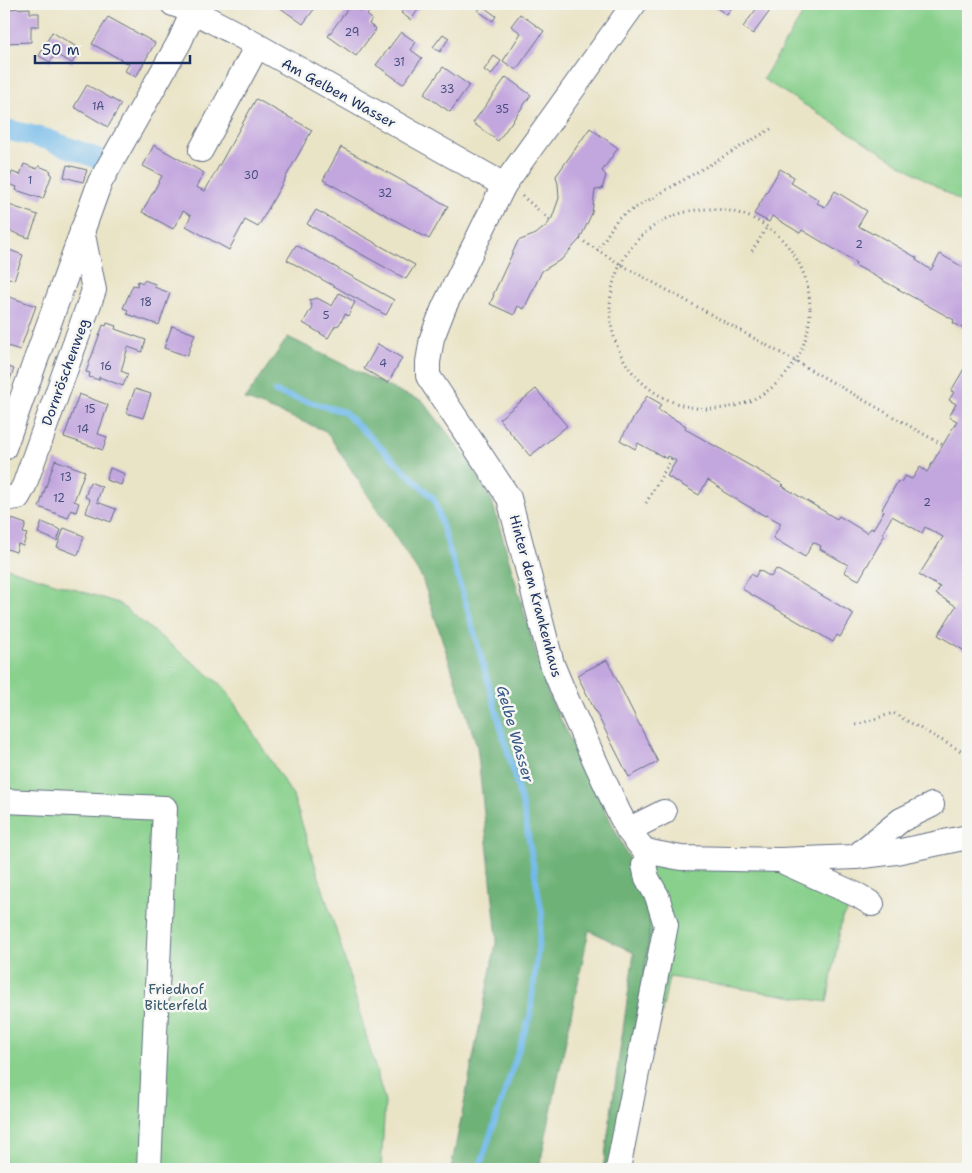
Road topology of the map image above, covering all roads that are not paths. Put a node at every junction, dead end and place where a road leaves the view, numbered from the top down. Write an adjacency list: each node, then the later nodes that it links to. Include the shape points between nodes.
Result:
1 (634, 4): 5 (street, Hinter dem Krankenhaus)
2 (183, 8): 3 (street, Am Gelben Wasser); 6 (street, via 180,41 100,182)
3 (257, 46): 4 (street); 5 (street, Am Gelben Wasser)
4 (201, 150)
5 (504, 185): 13 (street, Hinter dem Krankenhaus, via 444,307 432,338 428,376 509,498 552,664)
6 (82, 230): 7 (street); 8 (street, Dornröschenweg, via 94,290 24,486 18,497)
7 (4, 448)
8 (4, 499)
9 (4, 801): 11 (street); 19 (street, via 165,808)
10 (932, 805): 16 (street, via 901,820)
11 (4, 811)
12 (664, 812): 13 (street)
13 (628, 830): 15 (street, Hinter dem Krankenhaus, via 643,849)
14 (968, 837): 16 (street)
15 (650, 852): 17 (street, via 687,849); 20 (street, via 644,865 666,926)
16 (855, 857): 17 (street)
17 (780, 860): 18 (street)
18 (872, 904)
19 (149, 1169)
20 (618, 1169)

